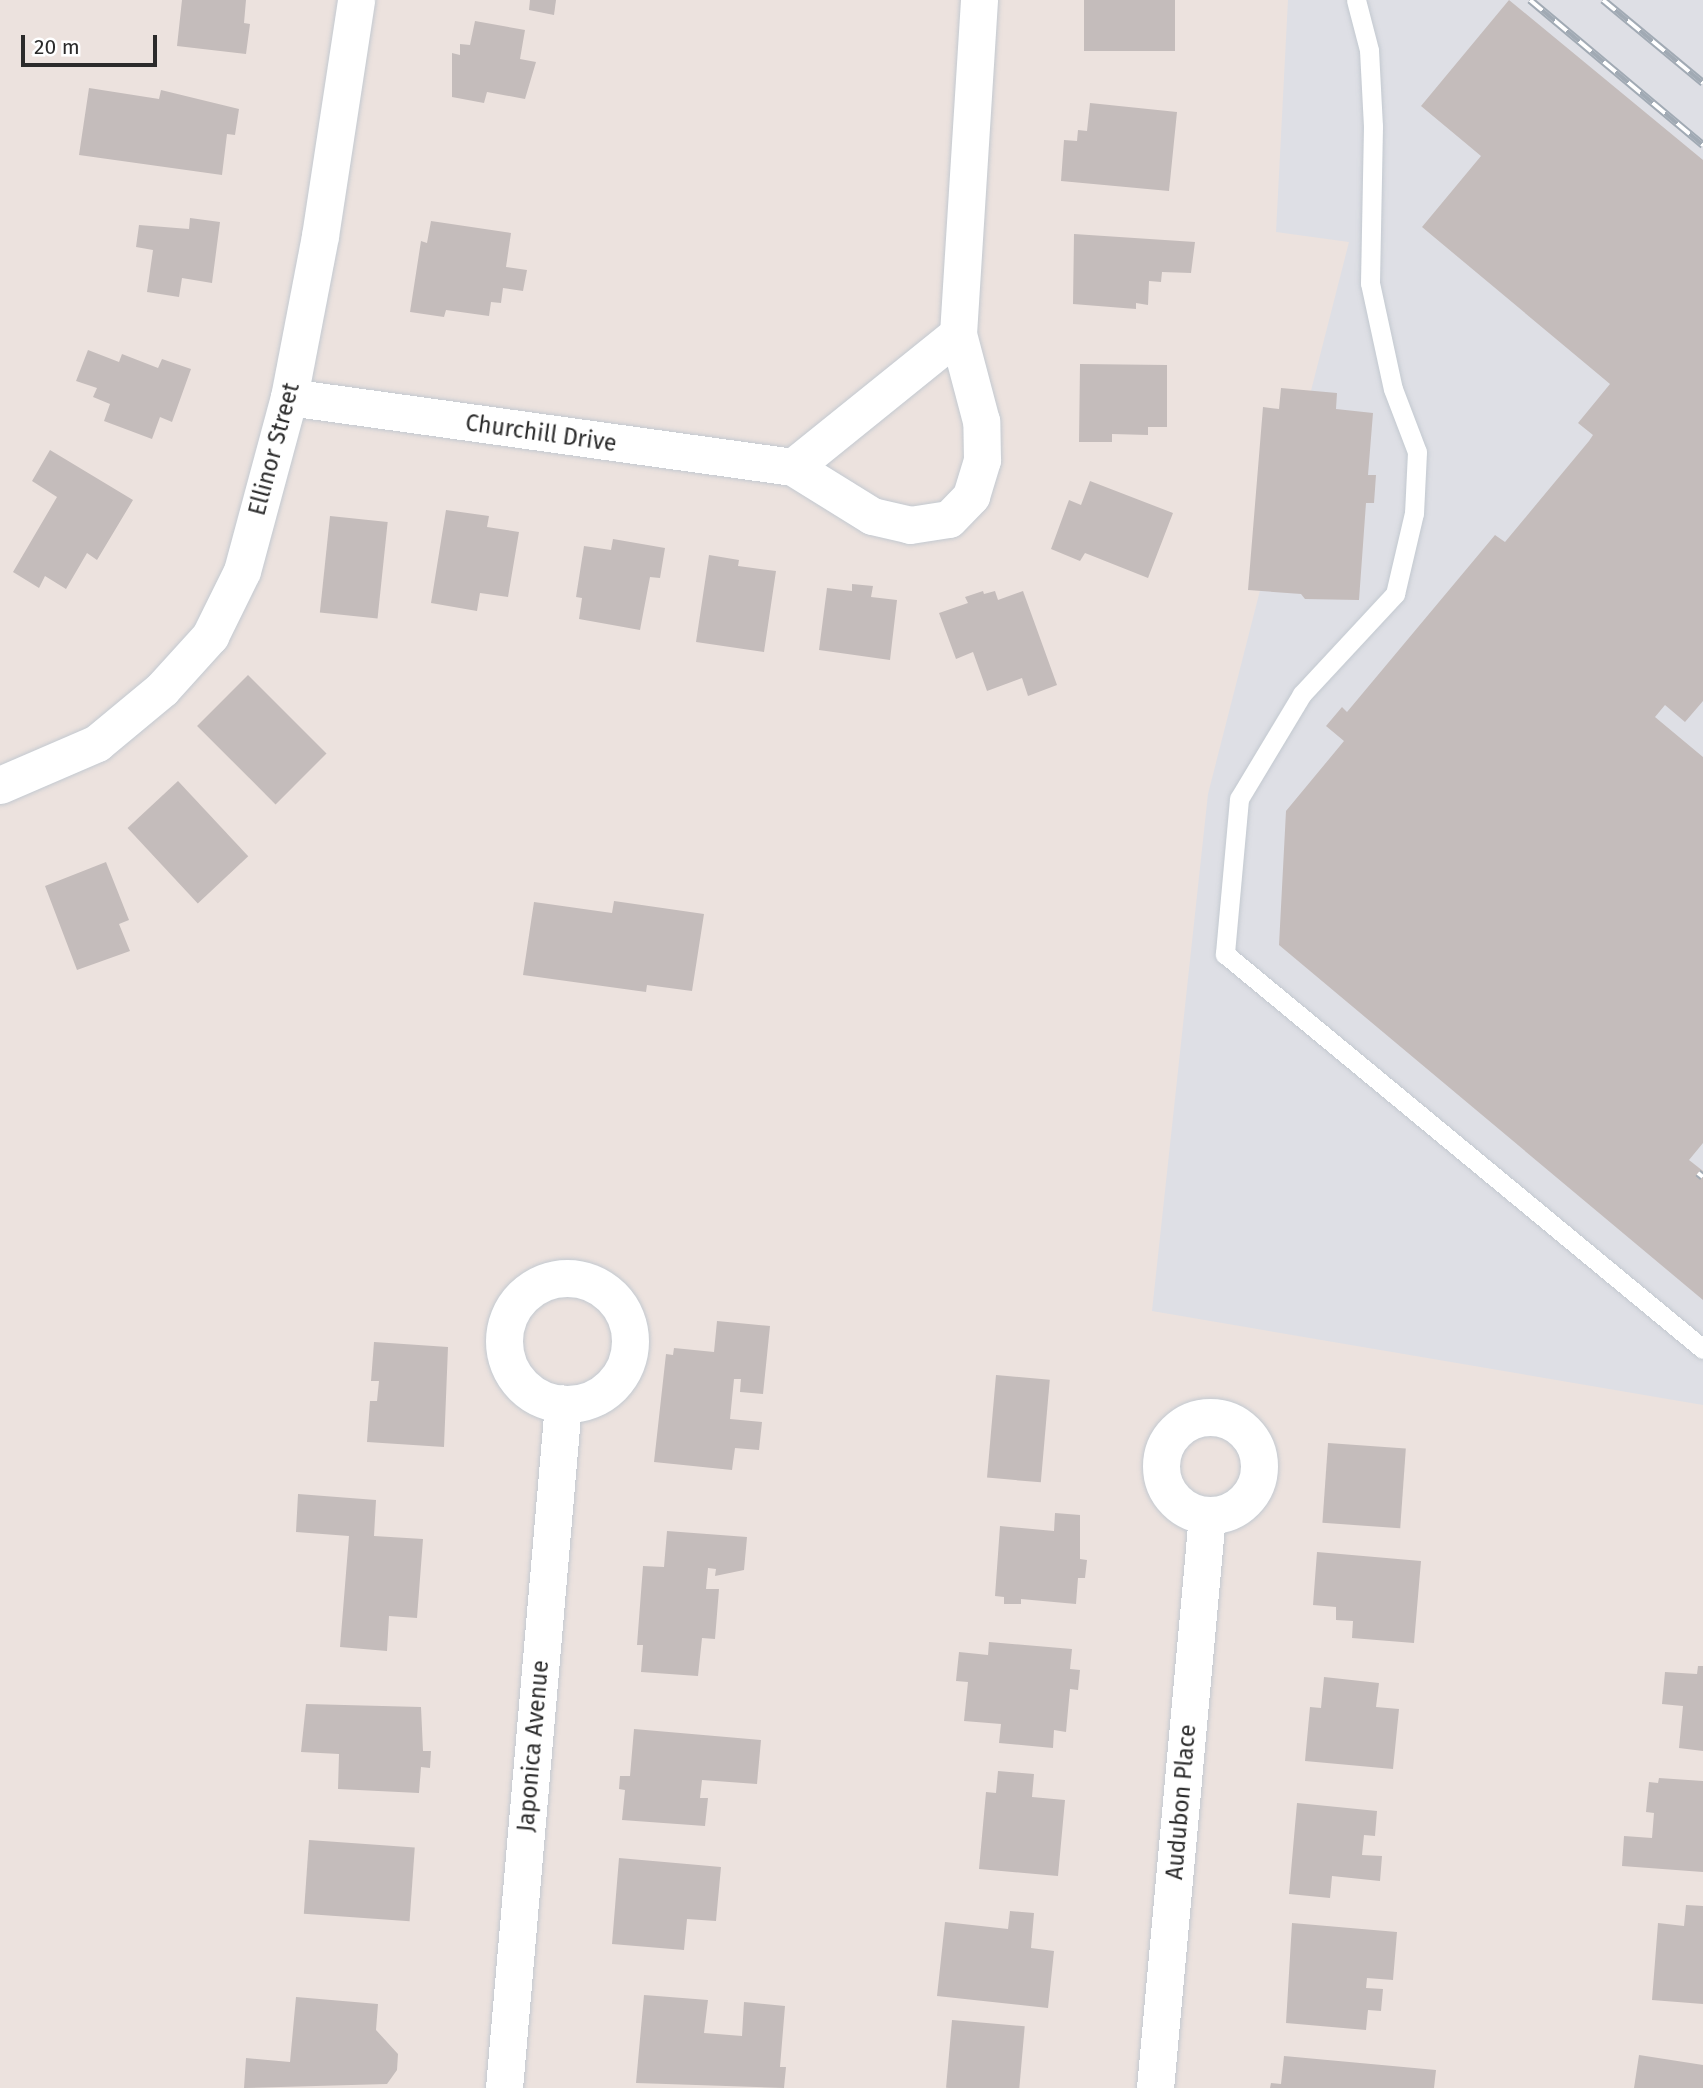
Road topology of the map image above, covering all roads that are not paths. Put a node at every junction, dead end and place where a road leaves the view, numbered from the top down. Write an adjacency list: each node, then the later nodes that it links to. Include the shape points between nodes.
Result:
1 (356, 0): 5 (street, Ellinor Street, via 320,236)
2 (979, 0): 4 (street, Churchill Drive)
3 (1356, 0): 8 (lane, via 1369,50 1372,101 1370,283 1392,389 1418,452 1413,513 1395,594 1301,694 1239,799 1225,954)
4 (958, 334): 6 (street); 6 (street, Churchill Drive, via 981,421 982,460 971,496 948,519 910,525 872,516)
5 (289, 397): 6 (street, Churchill Drive); 7 (street, Ellinor Street, via 242,571 211,636 162,689 97,743)
6 (793, 467)
7 (2, 785)
8 (1703, 1349)
9 (563, 1404): 11 (street, Japonica Avenue)
10 (1207, 1515): 12 (street, Audubon Place)
11 (504, 2088)
12 (1155, 2088)

